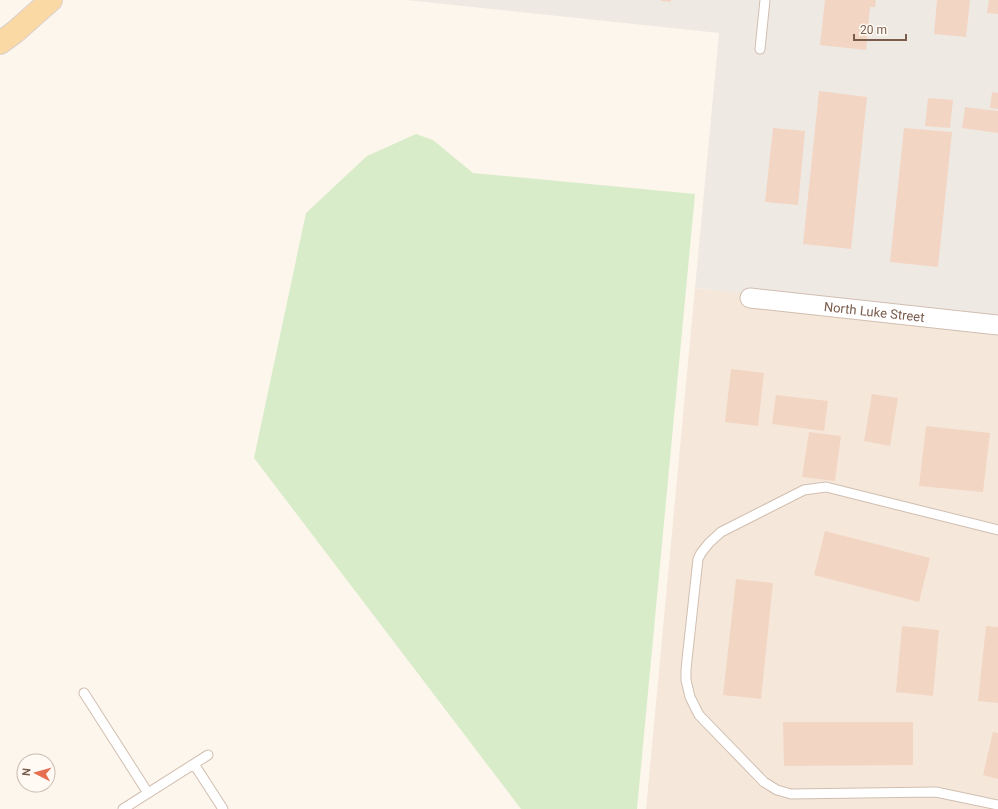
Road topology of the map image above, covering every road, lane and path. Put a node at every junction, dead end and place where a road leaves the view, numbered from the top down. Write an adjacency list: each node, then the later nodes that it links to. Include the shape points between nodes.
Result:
1 (51, 0): 3 (main road)
2 (765, 0): 4 (lane)
3 (0, 43)
4 (760, 49)
5 (750, 298): 6 (street, North Luke Street)
6 (998, 325)
7 (998, 530): 12 (lane, via 826,487 804,490 721,532 701,553 698,559 686,669 690,697 699,715 764,782 776,790 791,794 936,792)
8 (84, 693): 11 (lane)
9 (208, 755): 10 (lane)
10 (194, 764): 11 (lane); 14 (lane)
11 (148, 793): 13 (lane)
12 (998, 805)
13 (123, 809)
14 (223, 809)

